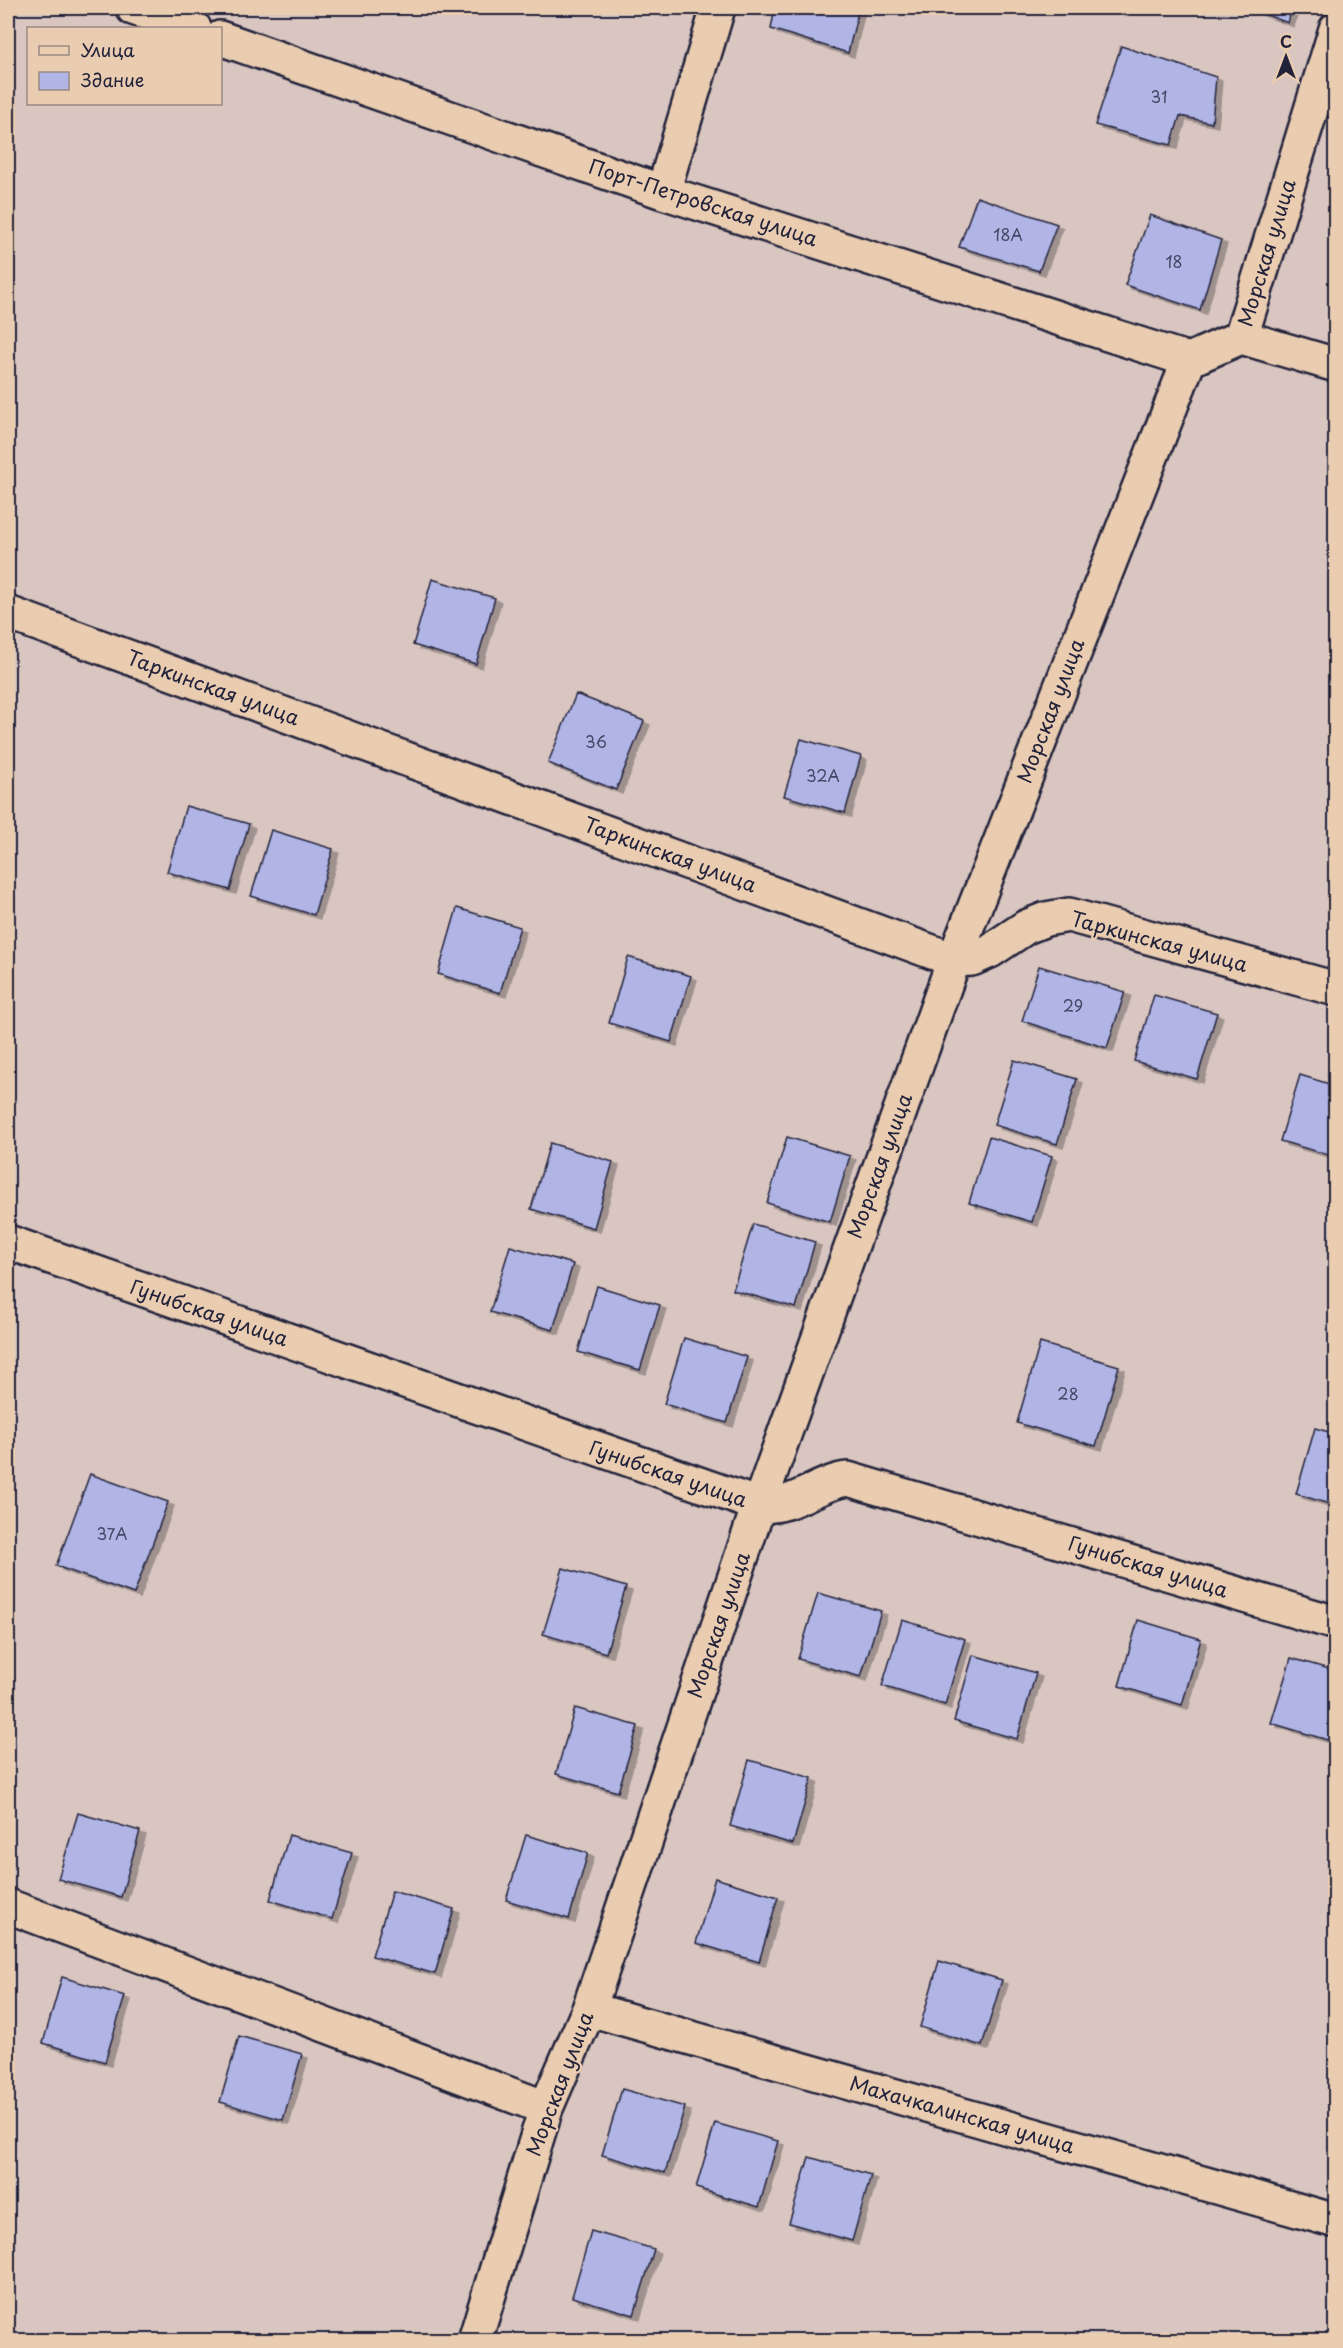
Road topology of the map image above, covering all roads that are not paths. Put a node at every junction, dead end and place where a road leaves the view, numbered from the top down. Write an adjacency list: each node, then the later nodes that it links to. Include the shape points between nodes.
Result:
1 (133, 8): 3 (street)
2 (718, 8): 6 (street)
3 (191, 27)
4 (1335, 29): 7 (street, Морская улица)
5 (222, 39): 6 (street, Порт-Петровская улица)
6 (663, 192): 8 (street, Порт-Петровская улица)
7 (1241, 337): 8 (street, Морская улица); 9 (street)
8 (1189, 360): 11 (street, Морская улица)
9 (1335, 365)
10 (8, 613): 11 (street, Таркинская улица)
11 (954, 960): 12 (street, Таркинская улица, via 972,959 1026,927 1069,915); 14 (street, Морская улица)
12 (1335, 989)
13 (8, 1242): 14 (street, Гунибская улица)
14 (759, 1506): 15 (street, Гунибская улица, via 779,1504 835,1480 848,1479); 17 (street, Морская улица)
15 (1335, 1623)
16 (8, 1906): 18 (street)
17 (589, 2009): 18 (street, Морская улица); 19 (street, Махачкалинская улица)
18 (546, 2108): 20 (street, Морская улица)
19 (1335, 2221)
20 (475, 2340)

